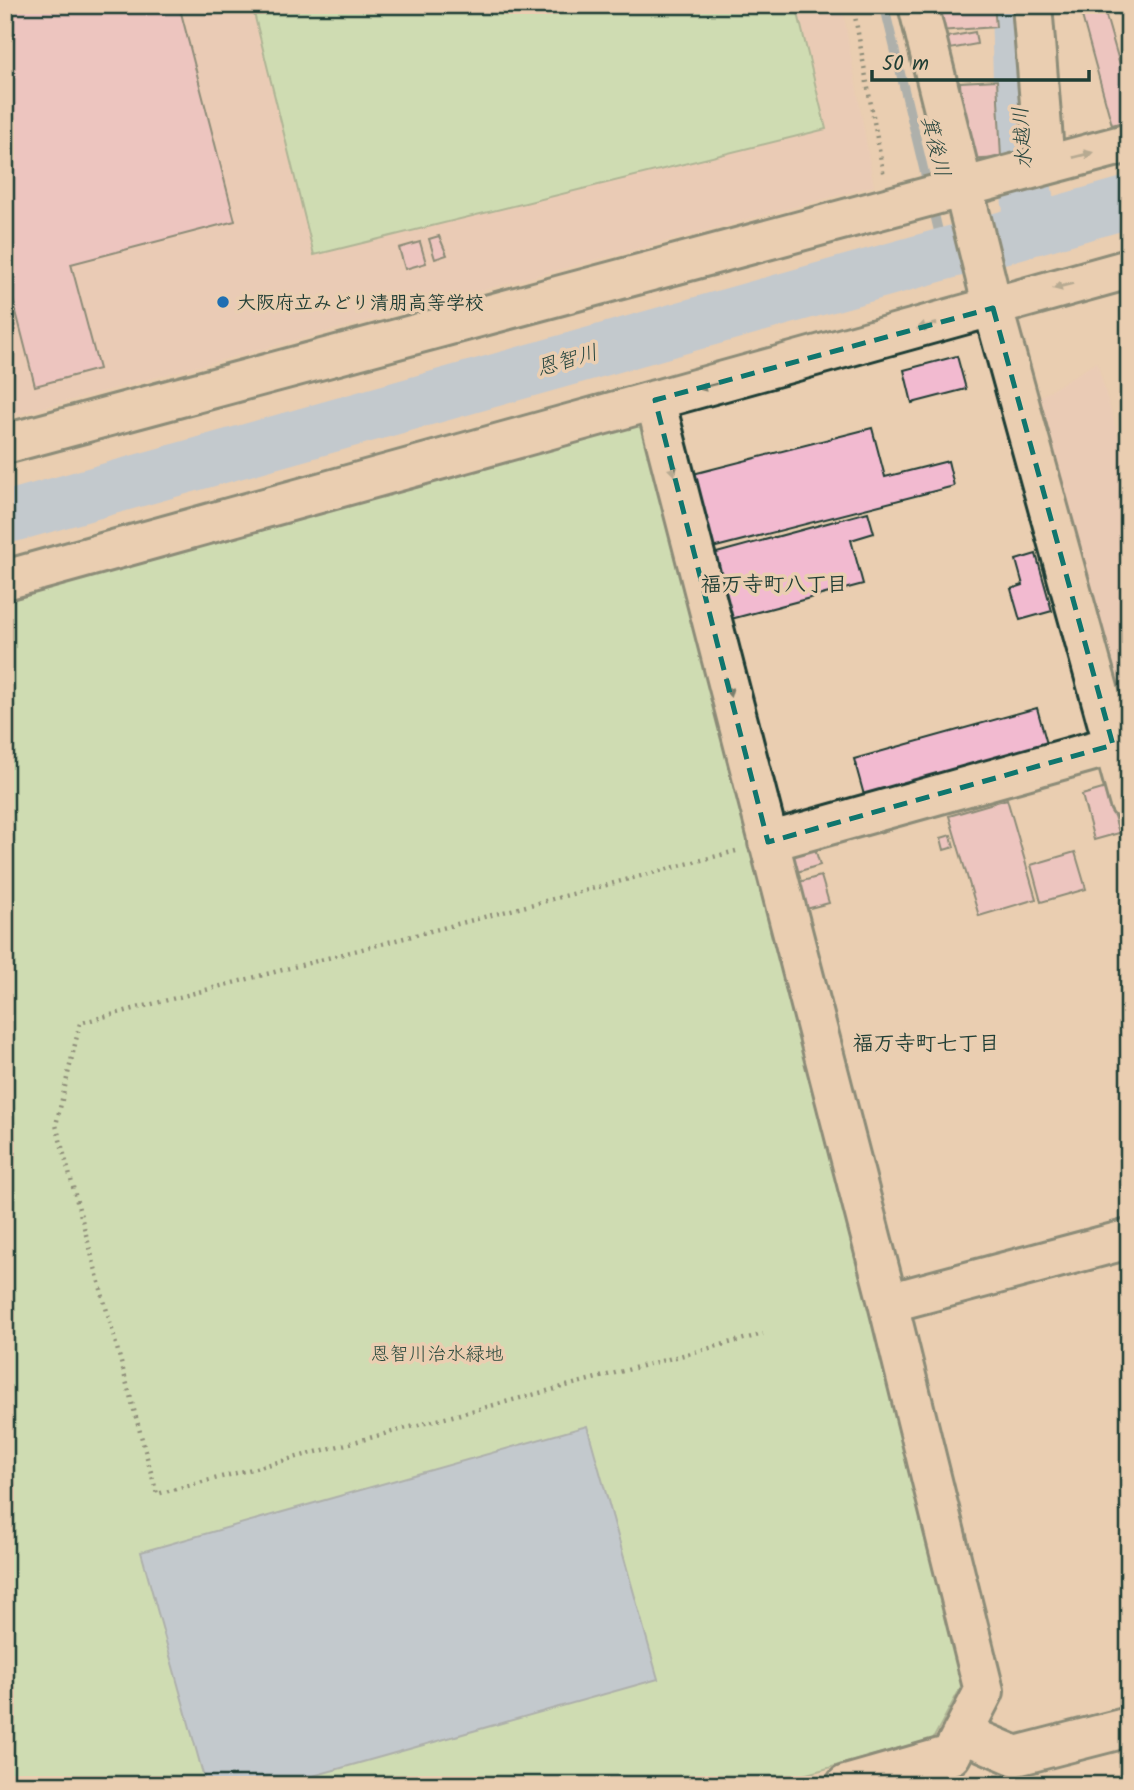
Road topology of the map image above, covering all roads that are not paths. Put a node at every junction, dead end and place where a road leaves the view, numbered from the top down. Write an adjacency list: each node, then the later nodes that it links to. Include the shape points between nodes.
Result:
1 (918, 5): 5 (street)
2 (1032, 5): 4 (street)
3 (1129, 143): 4 (street, one-way to 3)
4 (1030, 170): 5 (street)
5 (964, 197): 7 (street); 9 (street, via 890,208)
6 (1129, 269): 7 (street, one-way to 7)
7 (992, 303): 8 (street, one-way to 8); 11 (street)
8 (655, 400): 10 (street); 13 (street, one-way to 13)
9 (5, 444)
10 (5, 580)
11 (1121, 743): 12 (street); 13 (street)
12 (1129, 801)
13 (768, 842): 15 (street)
14 (1129, 1239): 15 (street)
15 (888, 1303): 17 (street, via 984,1691)
16 (1129, 1727): 17 (street, via 1016,1756)
17 (962, 1733): 18 (street, via 951,1755)
18 (846, 1785)

